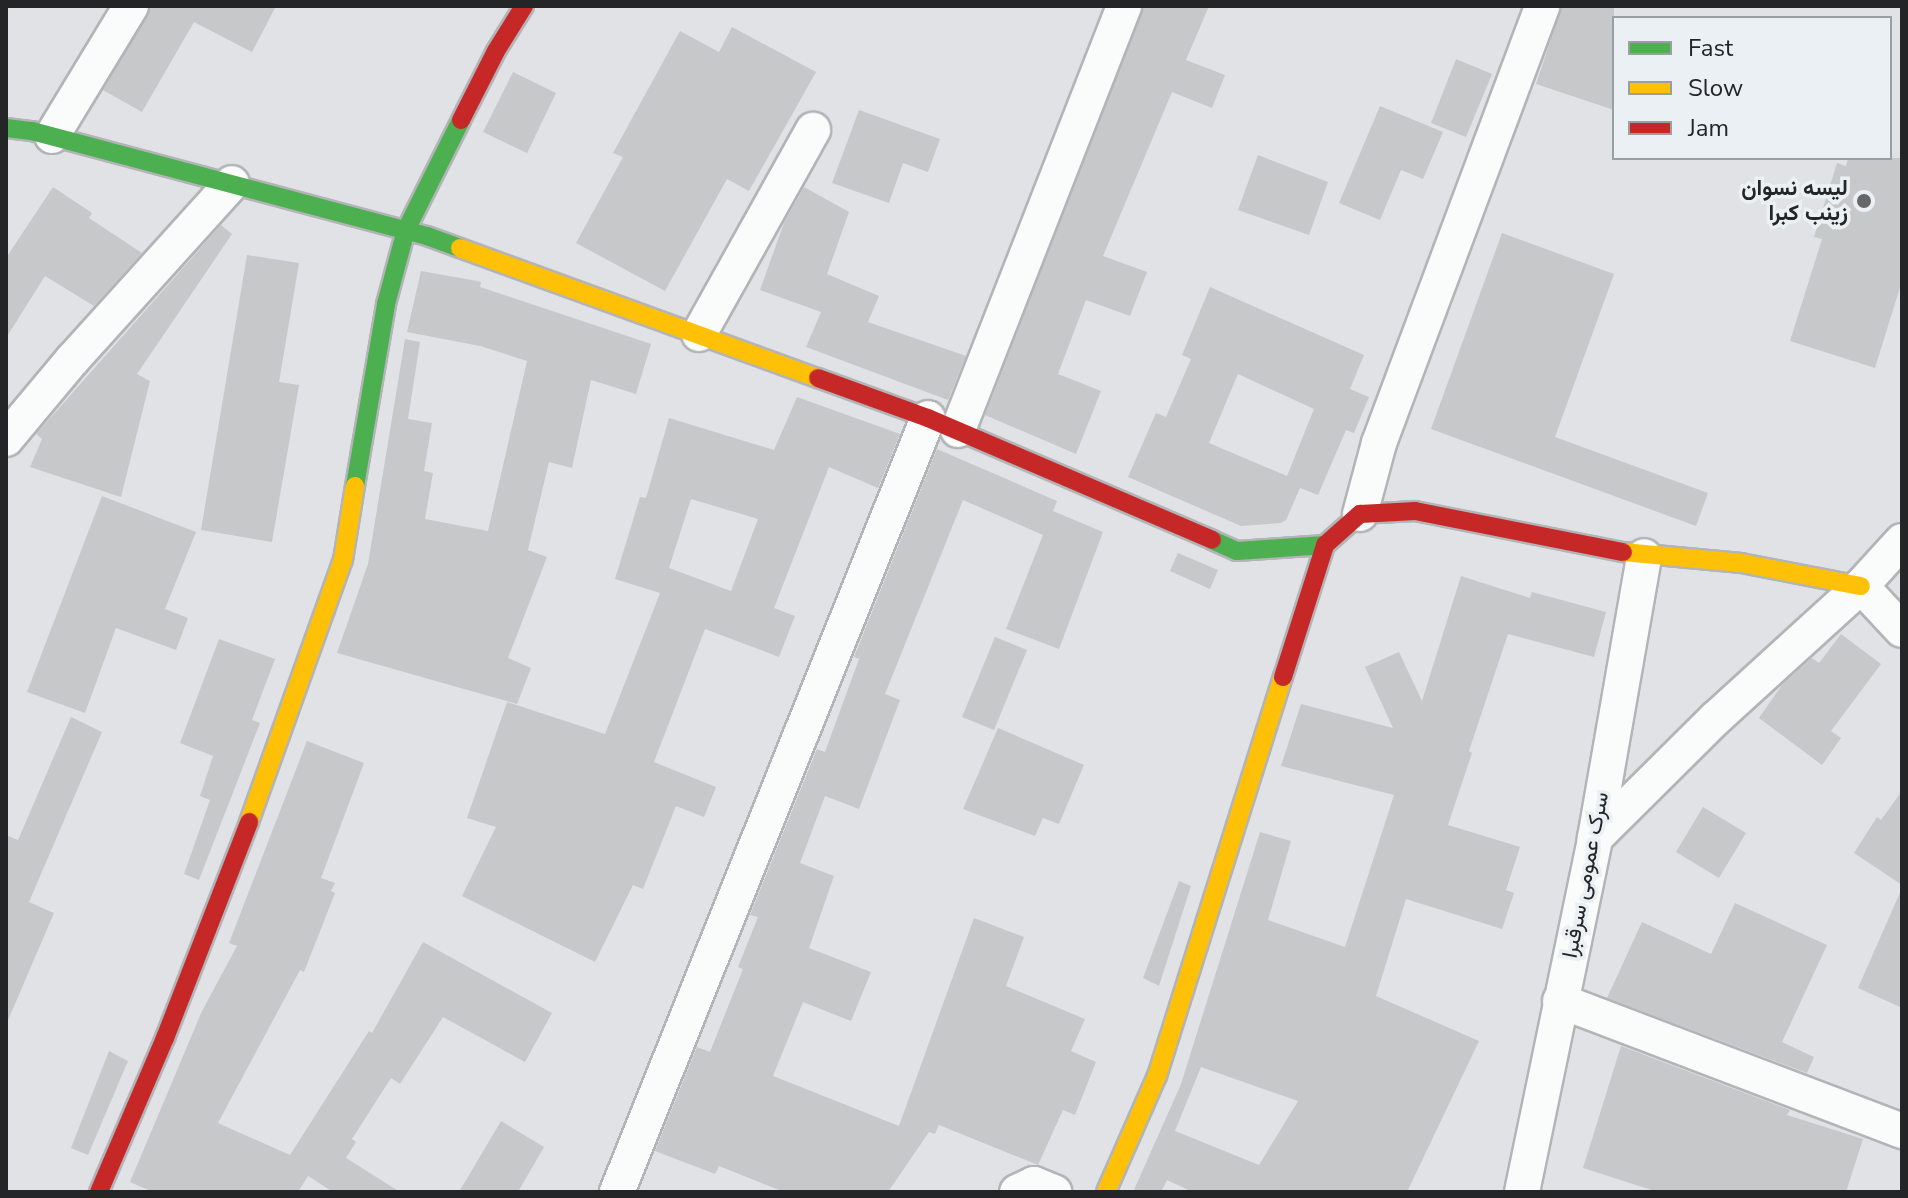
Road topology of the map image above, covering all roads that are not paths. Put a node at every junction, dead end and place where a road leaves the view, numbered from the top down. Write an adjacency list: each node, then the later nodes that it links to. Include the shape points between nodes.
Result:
1 (131, 6): 7 (street)
2 (524, 6): 9 (street)
3 (1124, 6): 11 (street)
4 (1542, 6): 13 (street, via 1379,443)
5 (6, 128): 7 (street)
6 (813, 130): 10 (street)
7 (52, 136): 8 (street)
8 (232, 183): 9 (street); 12 (street)
9 (406, 230): 10 (street); 22 (street, via 386,304 343,560 165,1038)
10 (699, 334): 11 (street)
11 (943, 424): 15 (street, via 1237,551); 23 (street)
12 (6, 439)
13 (1360, 514): 15 (street); 16 (street, via 1415,511)
14 (1902, 541): 17 (street)
15 (1325, 545): 26 (street, via 1157,1076)
16 (1644, 556): 17 (street, via 1741,563); 19 (street, سرک عمومی سرقبرا)
17 (1861, 586): 18 (street); 19 (street)
18 (1902, 630)
19 (1595, 838): 20 (street, سرک عمومی سرقبرا)
20 (1560, 1001): 21 (street); 27 (street, سرک عمومی سرقبرا)
21 (1902, 1131)
22 (99, 1192)
23 (617, 1192)
24 (1017, 1192): 25 (street, via 1034,1184)
25 (1054, 1192)
26 (1106, 1192)
27 (1522, 1192)

